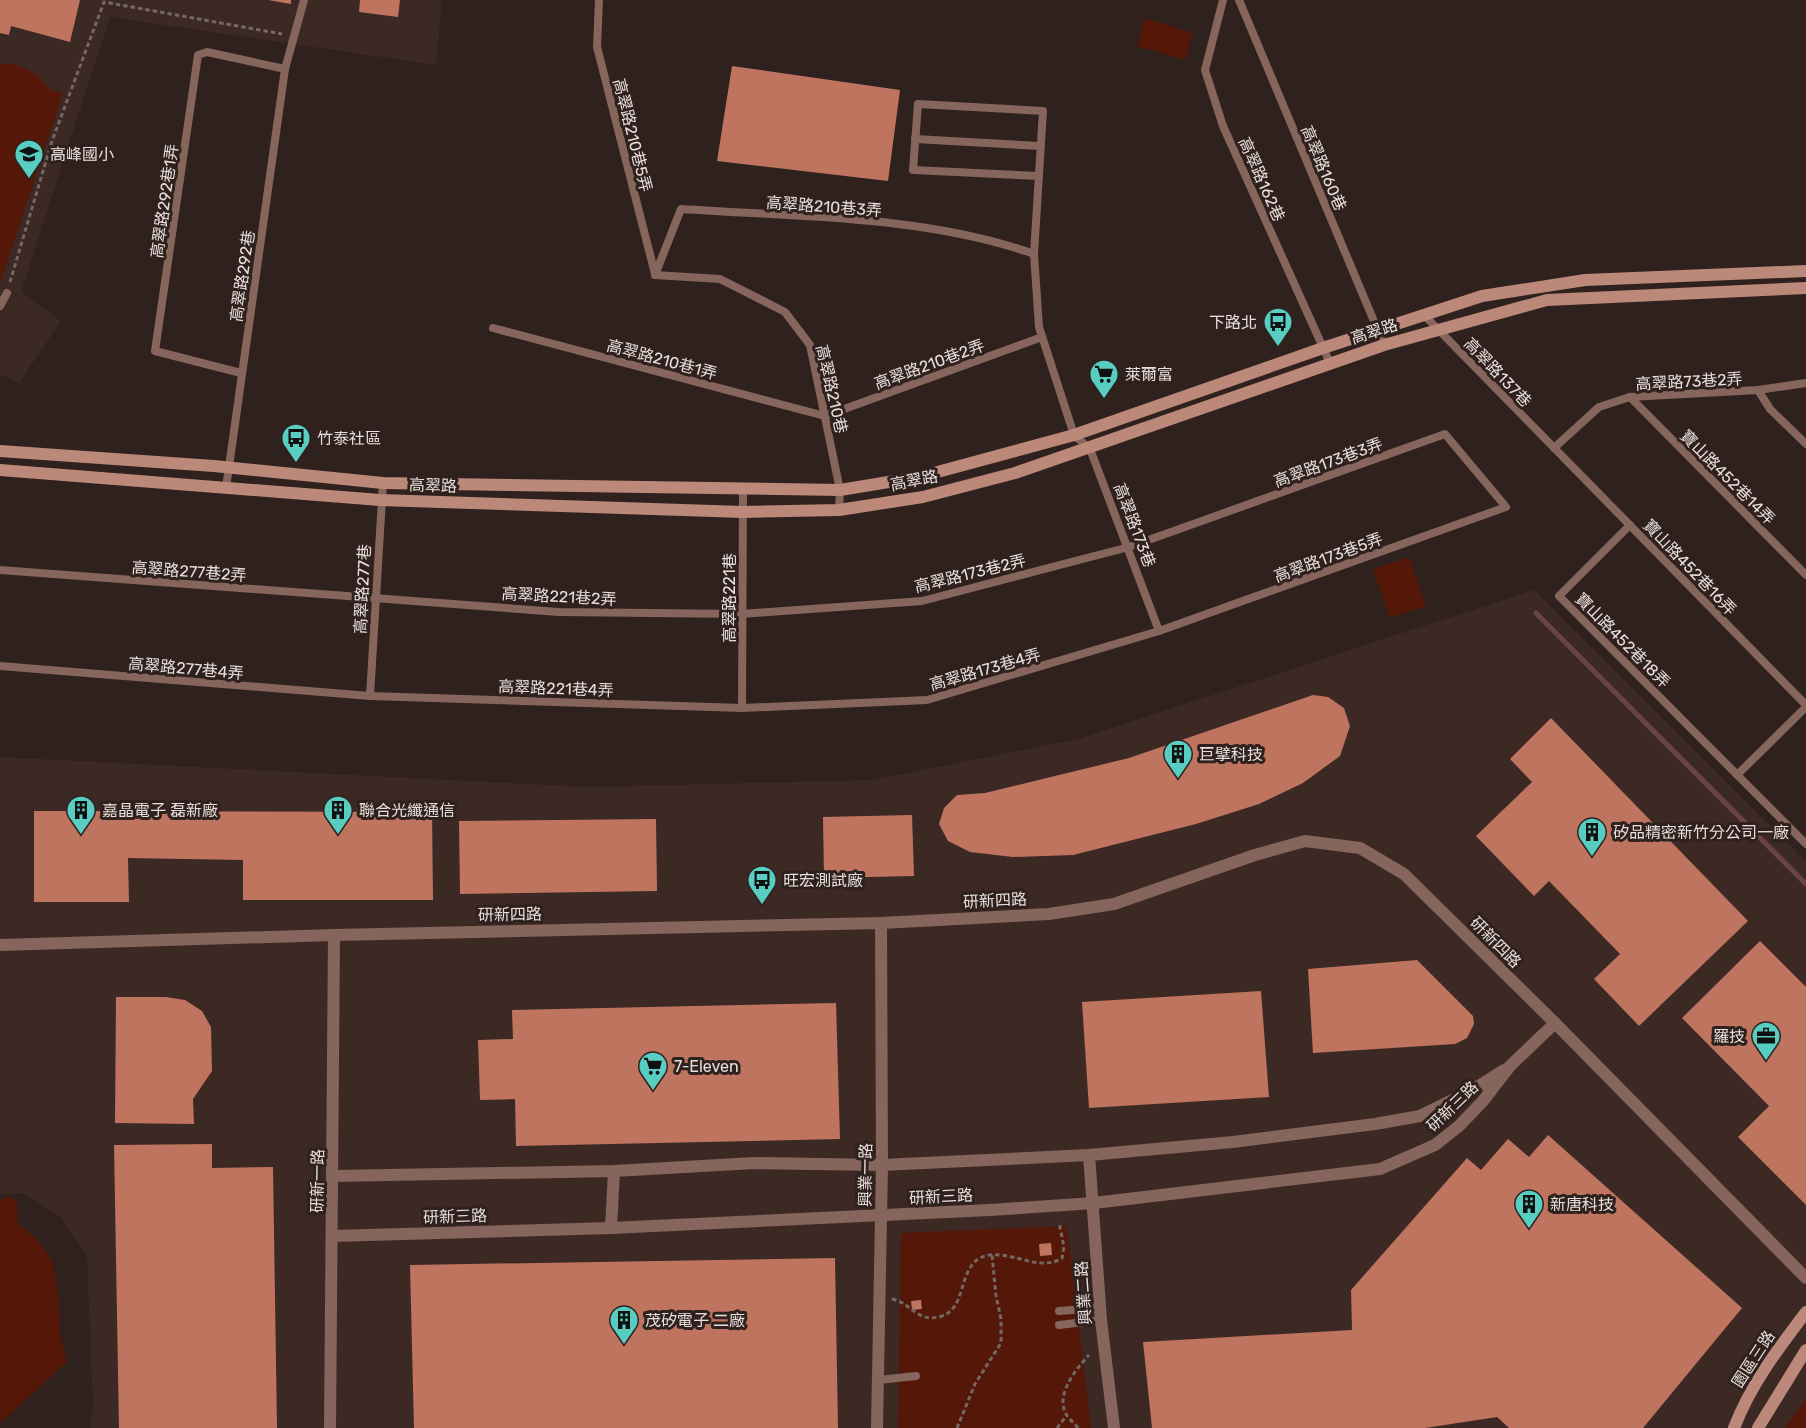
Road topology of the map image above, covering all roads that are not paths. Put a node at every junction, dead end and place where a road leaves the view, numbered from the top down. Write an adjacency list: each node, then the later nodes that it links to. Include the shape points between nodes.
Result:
1 (304, 0): 5 (lane, 高翠路292巷)
2 (599, 0): 11 (lane, 高翠路210巷5弄, via 597,48)
3 (1223, 0): 21 (lane, 高翠路162巷, via 1205,70 1223,126)
4 (1239, 0): 18 (lane, 高翠路160巷)
5 (285, 69): 23 (lane, 高翠路292巷); 23 (lane, 高翠路292巷1弄, via 207,52 198,55 155,351)
6 (915, 139): 7 (lane); 7 (lane, via 918,104 1043,111); 8 (lane, via 913,170)
7 (1039, 146): 8 (lane)
8 (1038, 176): 9 (lane)
9 (1034, 254): 11 (lane, 高翠路210巷3弄, via 926,227 681,208); 19 (lane)
10 (1806, 271): 15 (street, 高翠路, via 1575,281 1482,296)
11 (655, 275): 27 (lane, 高翠路210巷, via 720,279 785,312 810,345)
12 (1806, 288): 17 (street, 高翠路, via 1547,300)
13 (7, 293): 14 (lane)
14 (0, 306)
15 (1424, 315): 17 (lane, 高翠路137巷); 18 (street, 高翠路)
16 (493, 328): 27 (lane, 高翠路210巷1弄)
17 (1437, 329): 20 (street, 高翠路); 30 (lane, 高翠路137巷)
18 (1377, 330): 20 (lane, 高翠路160巷); 21 (street, 高翠路)
19 (1042, 337): 27 (lane, 高翠路210巷2弄); 28 (lane)
20 (1384, 345): 22 (street, 高翠路)
21 (1323, 348): 22 (lane, 高翠路162巷); 28 (street, 高翠路)
22 (1330, 363): 31 (street, 高翠路)
23 (241, 374): 33 (lane, 高翠路292巷)
24 (1806, 383): 25 (lane, 高翠路73巷2弄)
25 (1758, 390): 26 (lane, 高翠路73巷2弄); 29 (lane, via 1770,409)
26 (1630, 397): 30 (lane, 高翠路73巷2弄, via 1599,407); 46 (lane, 寶山路452巷14弄)
27 (825, 416): 38 (lane, 高翠路210巷)
28 (1074, 435): 31 (lane, 高翠路173巷); 38 (street, 高翠路, via 919,477)
29 (1806, 444)
30 (1554, 448): 43 (lane, 寶山路452巷16弄)
31 (1090, 449): 41 (street, 高翠路, via 923,497); 44 (lane, 高翠路173巷)
32 (0, 451): 33 (street, 高翠路)
33 (228, 468): 35 (street, 高翠路); 36 (lane, 高翠路292巷)
34 (0, 470): 36 (street, 高翠路)
35 (383, 483): 37 (street, 高翠路); 39 (lane, 高翠路277巷)
36 (226, 488): 39 (street, 高翠路)
37 (743, 489): 38 (street, 高翠路); 42 (lane, 高翠路221巷)
38 (840, 490): 41 (lane, 高翠路210巷)
39 (380, 500): 42 (street, 高翠路); 47 (lane, 高翠路277巷)
40 (1506, 507): 44 (lane, 高翠路173巷3弄, via 1445,434); 49 (lane, 高翠路173巷5弄)
41 (839, 510): 42 (street, 高翠路)
42 (743, 512): 48 (lane, 高翠路221巷)
43 (1630, 525): 52 (lane, 寶山路452巷16弄); 54 (lane, 寶山路452巷18弄, via 1559,596)
44 (1130, 547): 48 (lane, 高翠路173巷2弄, via 922,601); 49 (lane, 高翠路173巷)
45 (0, 570): 47 (lane, 高翠路277巷2弄)
46 (1806, 575)
47 (376, 598): 48 (lane, 高翠路221巷2弄, via 559,612); 51 (lane, 高翠路277巷)
48 (741, 614): 53 (lane, 高翠路221巷)
49 (1159, 631): 53 (lane, 高翠路173巷4弄, via 927,700)
50 (0, 666): 51 (lane, 高翠路277巷4弄)
51 (370, 696): 53 (lane, 高翠路221巷4弄)
52 (1806, 706): 54 (lane)
53 (742, 708)
54 (1737, 775): 55 (lane)
55 (1806, 844)
56 (881, 923): 57 (street, 研新四路); 59 (street, 研新四路, via 1048,914 1114,904 1305,841 1360,848 1404,874); 62 (street, 興業一路)
57 (334, 934): 58 (street, 研新四路); 64 (street, 研新一路)
58 (0, 945)
59 (1555, 1023): 60 (street, 研新三路); 69 (street, 研新四路)
60 (1510, 1066): 61 (street, 研新三路, via 1420,1116 1233,1142); 65 (street, 研新三路, via 1483,1101 1443,1139 1380,1169)
61 (1089, 1155): 62 (street, 研新三路); 65 (street, 興業二路)
62 (882, 1165): 63 (street, 研新三路, via 754,1163); 66 (street, 興業一路)
63 (614, 1172): 64 (street, 研新三路); 67 (street)
64 (334, 1176): 68 (street, 研新一路)
65 (1094, 1203): 66 (street, 研新三路); 72 (street, 興業二路)
66 (881, 1216): 67 (street, 研新三路); 76 (street, 興業一路)
67 (611, 1228): 68 (street, 研新三路)
68 (332, 1236): 77 (street, 研新一路)
69 (1806, 1278)
70 (1059, 1311): 72 (lane)
71 (1806, 1312): 80 (street, 園區三路, via 1765,1367)
72 (1101, 1314): 73 (lane); 79 (street, 興業二路)
73 (1059, 1325)
74 (1806, 1350): 81 (street)
75 (916, 1376): 76 (lane)
76 (878, 1380): 78 (street, 興業一路)
77 (330, 1428)
78 (877, 1428)
79 (1114, 1428)
80 (1734, 1428)
81 (1758, 1428)

